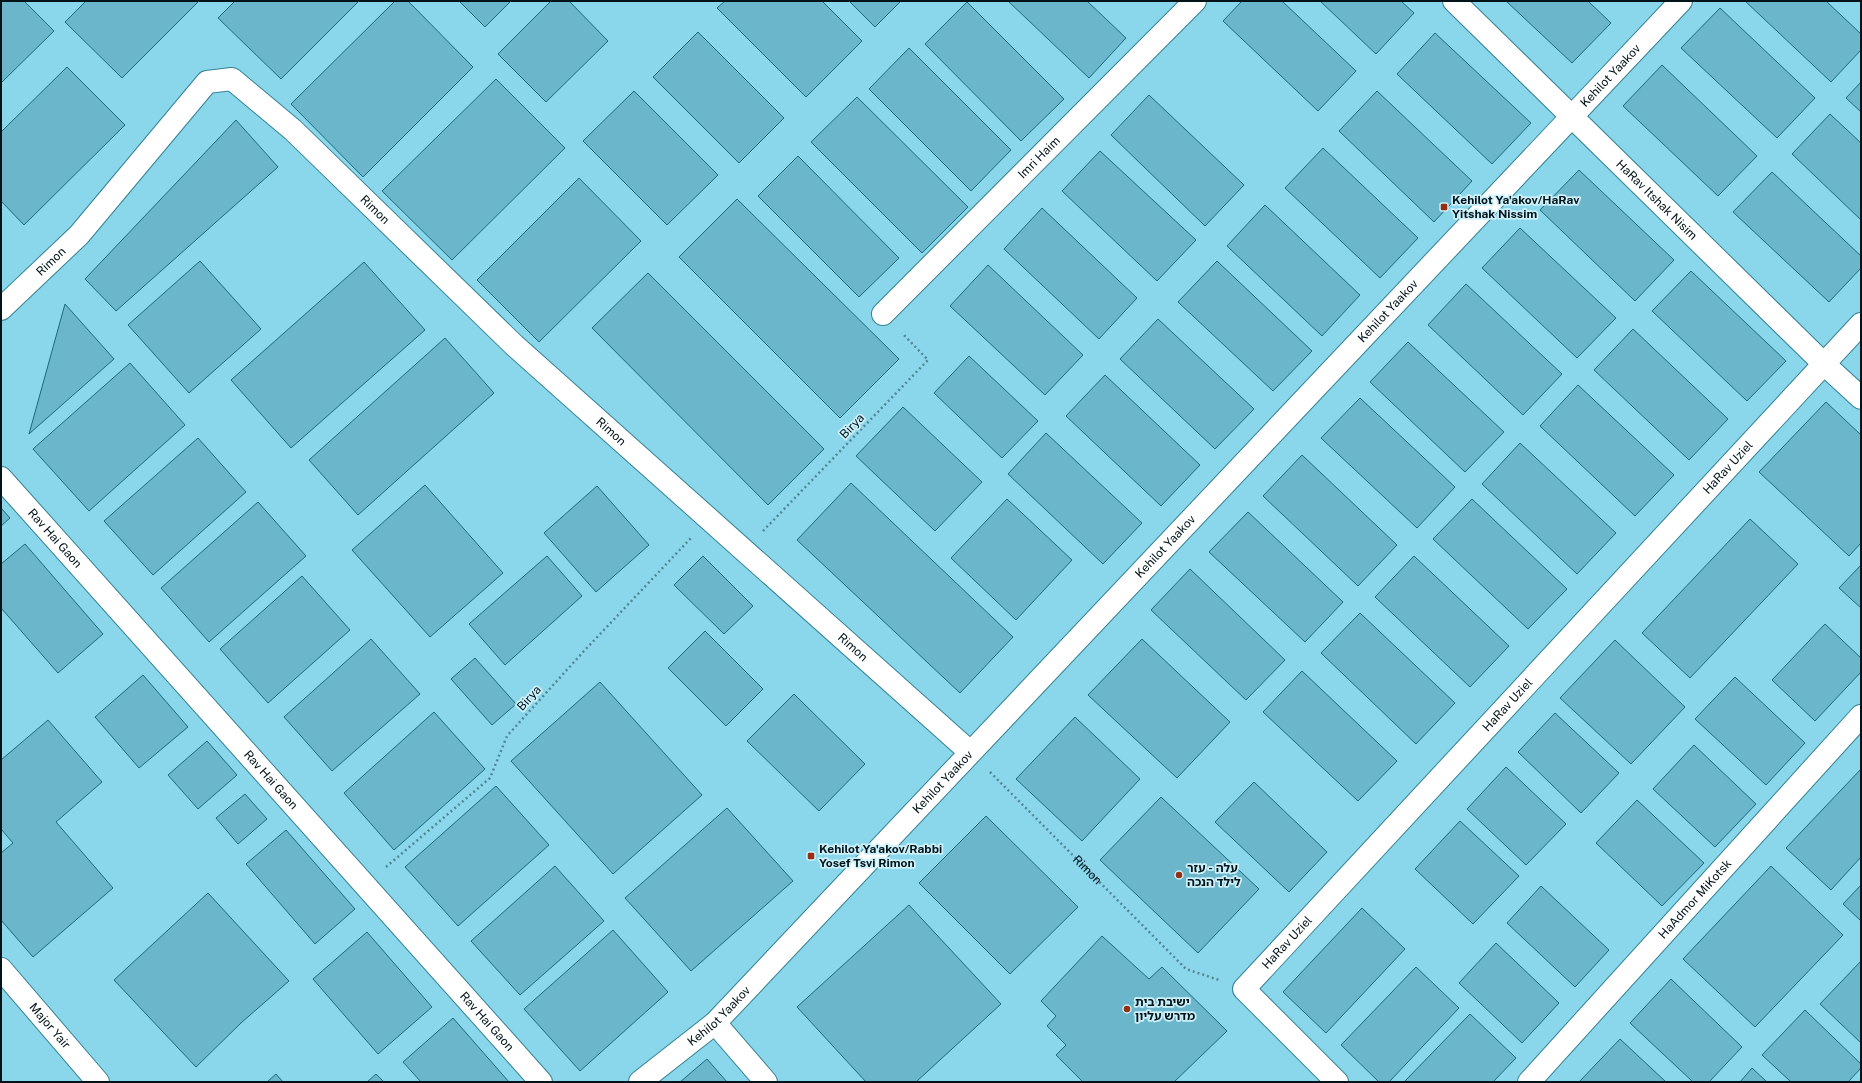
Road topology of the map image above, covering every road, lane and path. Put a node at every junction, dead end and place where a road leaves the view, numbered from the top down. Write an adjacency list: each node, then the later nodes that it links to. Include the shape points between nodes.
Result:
1 (1195, 1): 6 (street, Imri Haim)
2 (1454, 1): 4 (street, HaRav Itshak Nisim)
3 (1680, 1): 4 (street, Kehilot Yaakov)
4 (1572, 116): 8 (street, HaRav Itshak Nisim); 14 (street, Kehilot Yaakov)
5 (1, 309): 11 (street, Rimon, via 79,235 207,82 232,80 293,130 514,345)
6 (883, 314): 12 (path, Birya, via 928,360)
7 (1861, 324): 8 (street, HaRav Uziel)
8 (1824, 364): 9 (street, HaRav Itshak Nisim); 17 (street, HaRav Uziel)
9 (1861, 398)
10 (1, 478): 15 (street, Rav Hai Gaon)
11 (710, 519): 12 (street, Rimon); 15 (path, Birya, via 506,736 490,778)
12 (744, 551): 14 (street, Rimon)
13 (1859, 723): 24 (street, HaAdmor MiKotsk)
14 (970, 752): 17 (path, Rimon, via 1186,969); 18 (street, Kehilot Yaakov)
15 (365, 885): 20 (street, Rav Hai Gaon)
16 (1, 969): 19 (street, Major Yair)
17 (1244, 989): 23 (street)
18 (715, 1023): 21 (street, Kehilot Yaakov); 22 (street)
19 (98, 1082)
20 (541, 1082)
21 (640, 1082)
22 (766, 1082)
23 (1336, 1082)
24 (1529, 1082)

